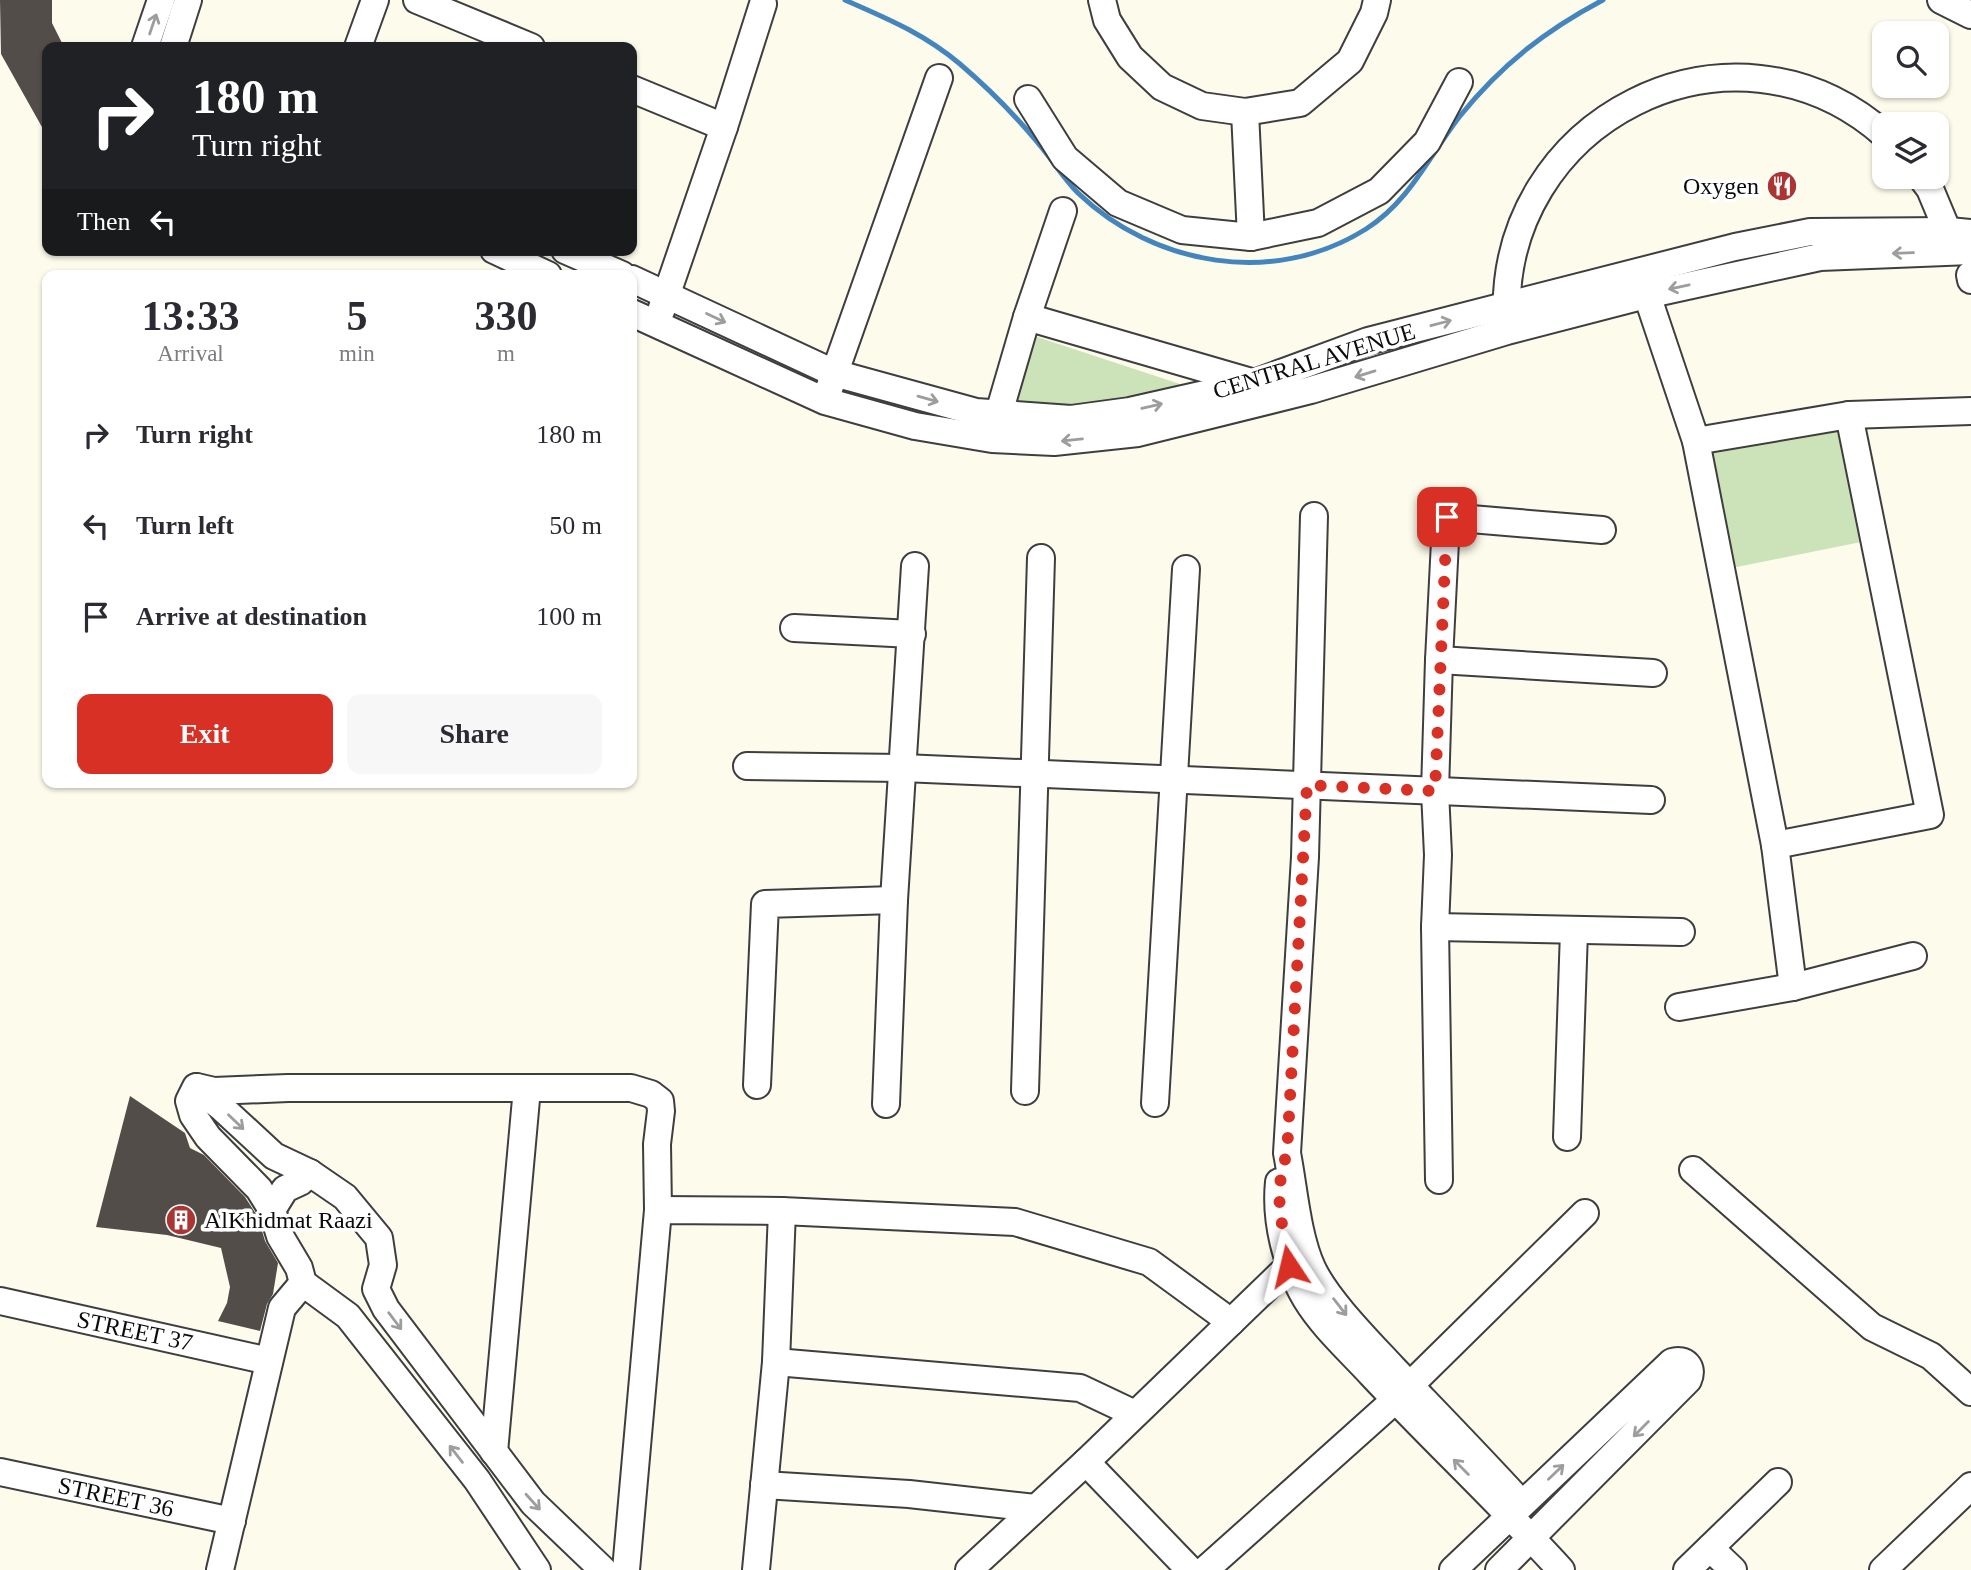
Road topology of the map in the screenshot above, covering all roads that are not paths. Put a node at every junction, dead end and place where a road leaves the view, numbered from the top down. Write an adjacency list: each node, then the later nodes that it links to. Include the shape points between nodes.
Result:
1 (161, 0): 10 (street, one-way to 1)
2 (188, 0): 11 (street)
3 (375, 0): 12 (street)
4 (417, 0): 13 (street)
5 (1102, 0): 18 (street, via 1107,20 1130,57 1162,87 1202,106)
6 (1377, 0): 18 (street, via 1350,61 1300,103)
7 (1941, 0): 9 (street)
8 (763, 4): 20 (street)
9 (1971, 15)
10 (147, 42)
11 (175, 42)
12 (360, 42)
13 (519, 42)
14 (939, 78): 36 (street)
15 (1459, 82): 23 (street, via 1427,142 1378,191 1318,223)
16 (637, 91): 20 (street)
17 (1028, 99): 23 (street, via 1065,158 1118,203 1182,230)
18 (1245, 112): 23 (street)
19 (1872, 123): 34 (street, via 1830,98 1787,83 1742,77 1696,80 1652,92 1612,113 1576,141 1546,176 1524,216 1511,260)
20 (724, 127): 31 (street)
21 (1930, 189): 24 (street)
22 (1063, 211): 33 (street)
23 (1251, 237)
24 (1964, 254): 30 (street, CENTRAL AVENUE, via 1820,257)
25 (507, 256): 27 (street)
26 (579, 256): 28 (street)
27 (537, 270)
28 (611, 270)
29 (637, 281): 31 (street, CENTRAL AVENUE)
30 (1643, 283): 34 (street, CENTRAL AVENUE); 44 (street)
31 (667, 294): 35 (street); 36 (street, CENTRAL AVENUE, one-way to 36)
32 (637, 315): 35 (street, CENTRAL AVENUE)
33 (1027, 317): 37 (street); 41 (street)
34 (1507, 318): 37 (street, CENTRAL AVENUE, one-way to 34, via 1368,341); 38 (street, CENTRAL AVENUE, one-way to 38)
35 (656, 324): 39 (street, CENTRAL AVENUE)
36 (834, 373): 39 (street); 41 (street, CENTRAL AVENUE, one-way to 41)
37 (1254, 383): 38 (street); 41 (street, CENTRAL AVENUE, one-way to 37, via 1071,419 1130,411)
38 (1311, 390): 43 (street, CENTRAL AVENUE, one-way to 43, via 1138,433 1054,442)
39 (825, 401): 43 (street, CENTRAL AVENUE, via 915,426)
40 (1971, 411): 42 (street)
41 (997, 414): 43 (street)
42 (1849, 415): 44 (street); 61 (street, via 1930,815)
43 (992, 439)
44 (1696, 442): 61 (street)
45 (1314, 516): 58 (street)
46 (1602, 530): 52 (street, via 1447,509)
47 (1041, 558): 56 (street)
48 (915, 566): 51 (street)
49 (1186, 569): 57 (street)
50 (794, 628): 51 (street)
51 (912, 634): 55 (street)
52 (1439, 660): 53 (street); 59 (street)
53 (1653, 673)
54 (747, 766): 55 (street)
55 (903, 768): 56 (street); 62 (street)
56 (1035, 774): 57 (street); 72 (street)
57 (1173, 780): 58 (street); 73 (street)
58 (1307, 785): 59 (street); 76 (street)
59 (1435, 791): 60 (street); 63 (street)
60 (1651, 800)
61 (1776, 845): 67 (street)
62 (894, 900): 69 (street, via 765,904); 74 (street)
63 (1435, 927): 64 (street); 79 (street)
64 (1574, 930): 65 (street); 75 (street)
65 (1681, 932)
66 (1913, 957): 67 (street)
67 (1793, 987): 68 (street)
68 (1679, 1007)
69 (757, 1085)
70 (196, 1087): 71 (street, via 214,1091); 78 (street, one-way to 78, via 274,1156); 80 (street, via 189,1101 193,1115)
71 (527, 1088): 81 (street, via 631,1088 660,1101); 95 (street)
72 (1025, 1091)
73 (1155, 1103)
74 (886, 1104)
75 (1567, 1137)
76 (1287, 1153): 84 (street, via 1277,1200); 93 (street, one-way to 93, via 1314,1272)
77 (1693, 1170): 92 (street, via 1872,1327 1931,1356)
78 (310, 1173): 80 (street, via 285,1189); 86 (street, via 345,1197 379,1238 383,1265)
79 (1438, 1180)
80 (272, 1210): 85 (street)
81 (658, 1210): 82 (street); 109 (street)
82 (782, 1212): 89 (street, via 1015,1222 1149,1262); 91 (street)
83 (1584, 1213): 93 (street)
84 (1289, 1266): 89 (street); 93 (street, via 1326,1325)
85 (303, 1283): 88 (street); 90 (street, via 282,1308)
86 (376, 1289): 88 (street, via 362,1309); 95 (street, one-way to 95)
87 (0, 1301): 90 (street, STREET 37)
88 (348, 1316): 107 (street, one-way to 88, via 477,1480)
89 (1231, 1322): 94 (street)
90 (269, 1361): 103 (street)
91 (776, 1363): 94 (street, via 1080,1388); 99 (street)
92 (1971, 1392)
93 (1402, 1393): 102 (street); 113 (street)
94 (1135, 1414): 96 (street)
95 (494, 1452): 108 (street, one-way to 108, via 533,1503)
96 (1086, 1462): 101 (street); 112 (street)
97 (0, 1472): 103 (street, STREET 36)
98 (1777, 1482): 105 (street)
99 (764, 1485): 101 (street); 110 (street)
100 (1971, 1486): 119 (street)
101 (1035, 1508): 111 (street)
102 (1516, 1509): 104 (street); 104 (street, one-way to 104, via 1672,1362 1688,1364 1689,1380); 114 (street)
103 (232, 1521): 106 (street)
104 (1533, 1539): 115 (street); 116 (street)
105 (1710, 1548): 117 (street); 118 (street)
106 (220, 1570)
107 (537, 1570)
108 (603, 1570)
109 (626, 1570)
110 (756, 1570)
111 (969, 1570)
112 (1190, 1570)
113 (1205, 1570)
114 (1453, 1570)
115 (1500, 1570)
116 (1561, 1570)
117 (1687, 1570)
118 (1733, 1570)
119 (1883, 1570)

